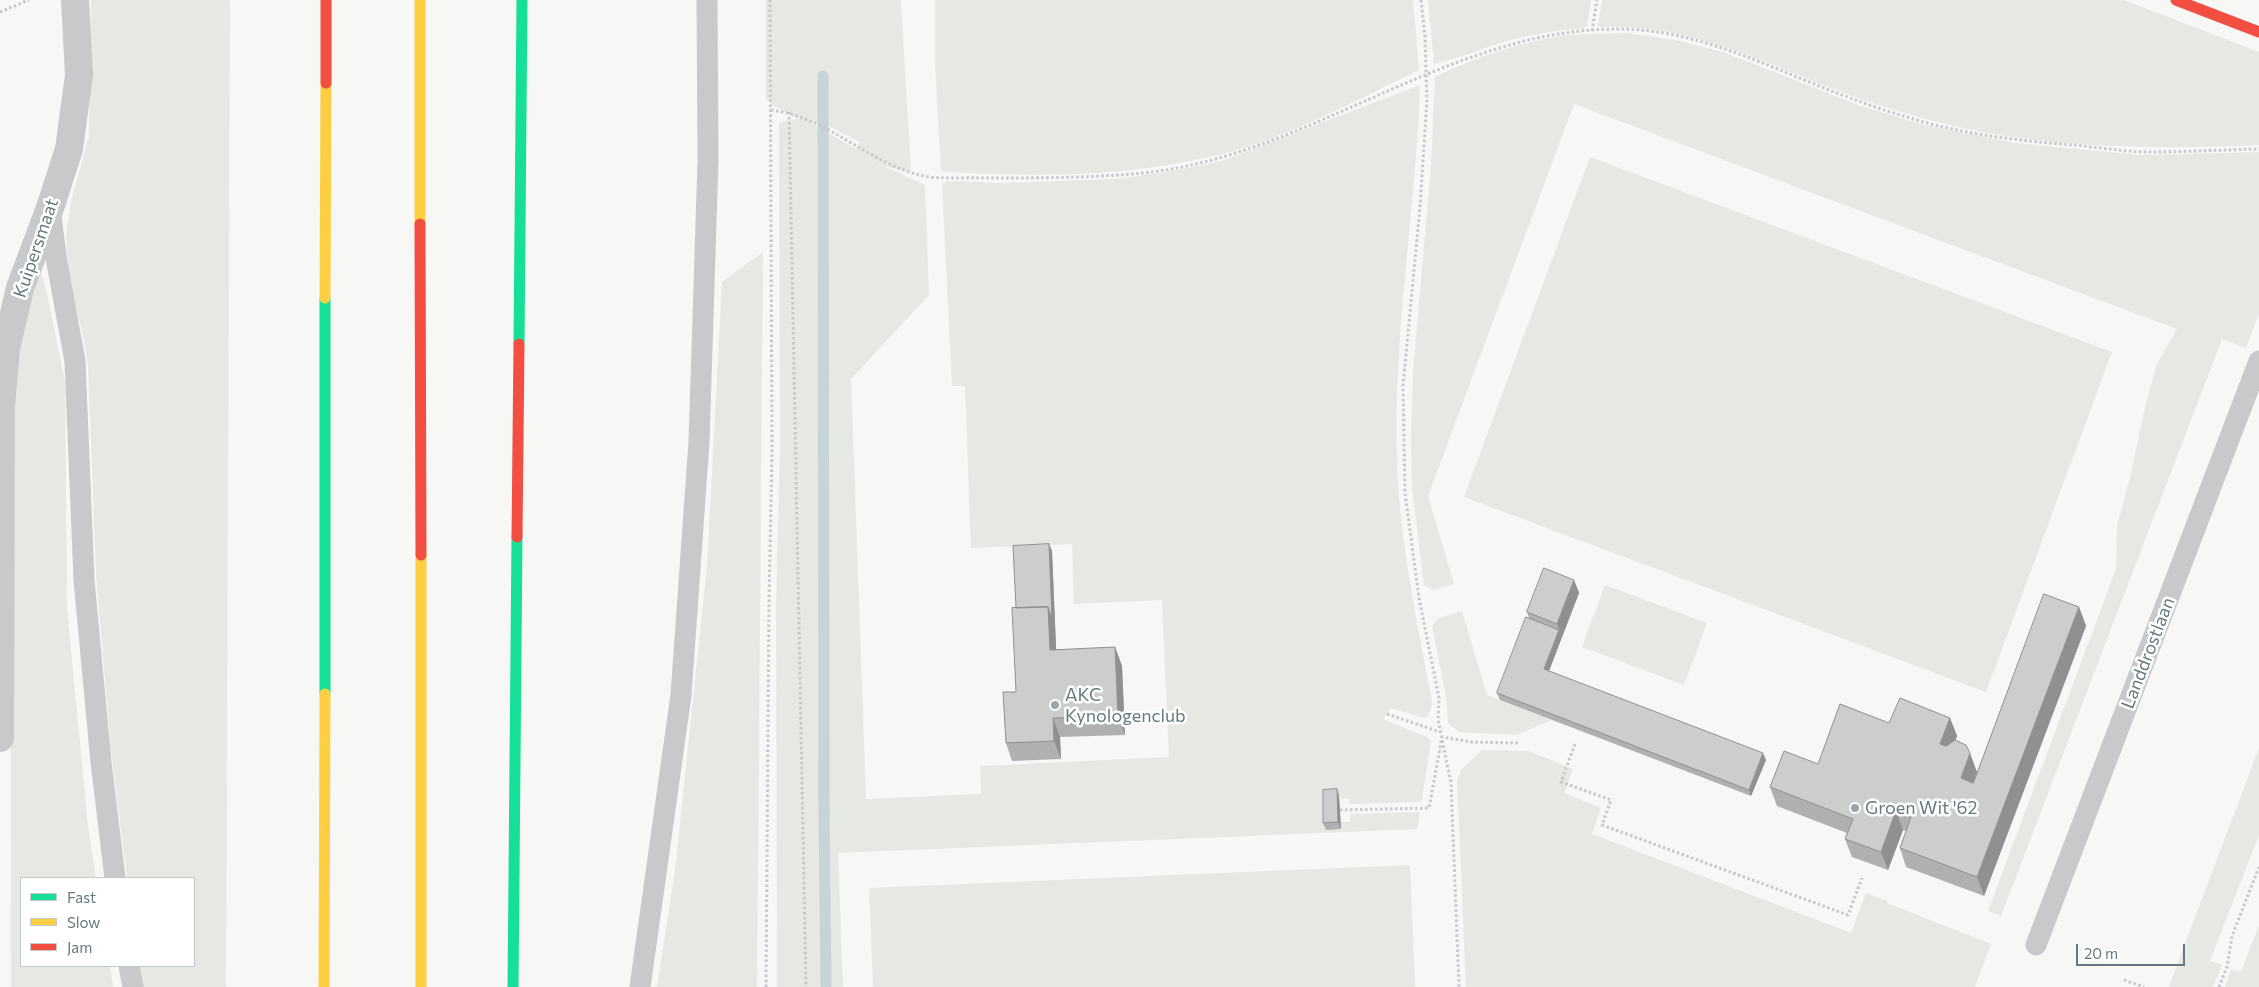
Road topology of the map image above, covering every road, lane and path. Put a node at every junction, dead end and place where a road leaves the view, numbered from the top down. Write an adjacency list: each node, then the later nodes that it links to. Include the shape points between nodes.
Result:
1 (29, 0): 11 (path)
2 (76, 0): 18 (street, Kuipersmaat, via 79,74 74,117)
3 (326, 0): 34 (main road)
4 (420, 0): 35 (main road)
5 (522, 0): 36 (main road)
6 (707, 0): 37 (lane, via 708,161 700,442 680,695)
7 (770, 0): 15 (path)
8 (1421, 0): 14 (path)
9 (1597, 0): 12 (path)
10 (2176, 0): 13 (main road)
11 (0, 12)
12 (1592, 31): 14 (path, via 1562,33 1500,47); 17 (path, via 1626,29 1676,36 1724,49 1862,103 1926,122 2016,140 2141,152)
13 (2259, 32)
14 (1427, 76): 16 (path, via 1256,146 1221,158 1146,173 1039,178 922,176 888,164 837,133); 21 (path, via 1420,207 1403,386 1405,483 1419,598 1439,698)
15 (772, 110): 16 (path); 38 (path)
16 (789, 112): 39 (path)
17 (2259, 149)
18 (50, 208): 22 (street, Kuipersmaat, via 20,288 6,348 2,396); 28 (lane, via 75,362 84,580)
19 (2259, 361): 30 (lane, Landdrostlaan)
20 (1387, 714): 21 (path)
21 (1441, 733): 23 (path)
22 (0, 738)
23 (1442, 738): 24 (path); 26 (path, via 1429,808); 40 (path, via 1451,783)
24 (1518, 742)
25 (1575, 744): 29 (path, via 1561,782 1611,800 1602,825 1848,915)
26 (1340, 810)
27 (2259, 867): 42 (path, via 2232,936 2227,967)
28 (115, 877)
29 (1862, 878)
30 (2036, 945)
31 (129, 967): 33 (lane)
32 (2124, 980): 41 (path)
33 (133, 987)
34 (324, 987)
35 (421, 987)
36 (513, 987)
37 (640, 987)
38 (766, 987)
39 (806, 987)
40 (1459, 987)
41 (2144, 987)
42 (2219, 987)

